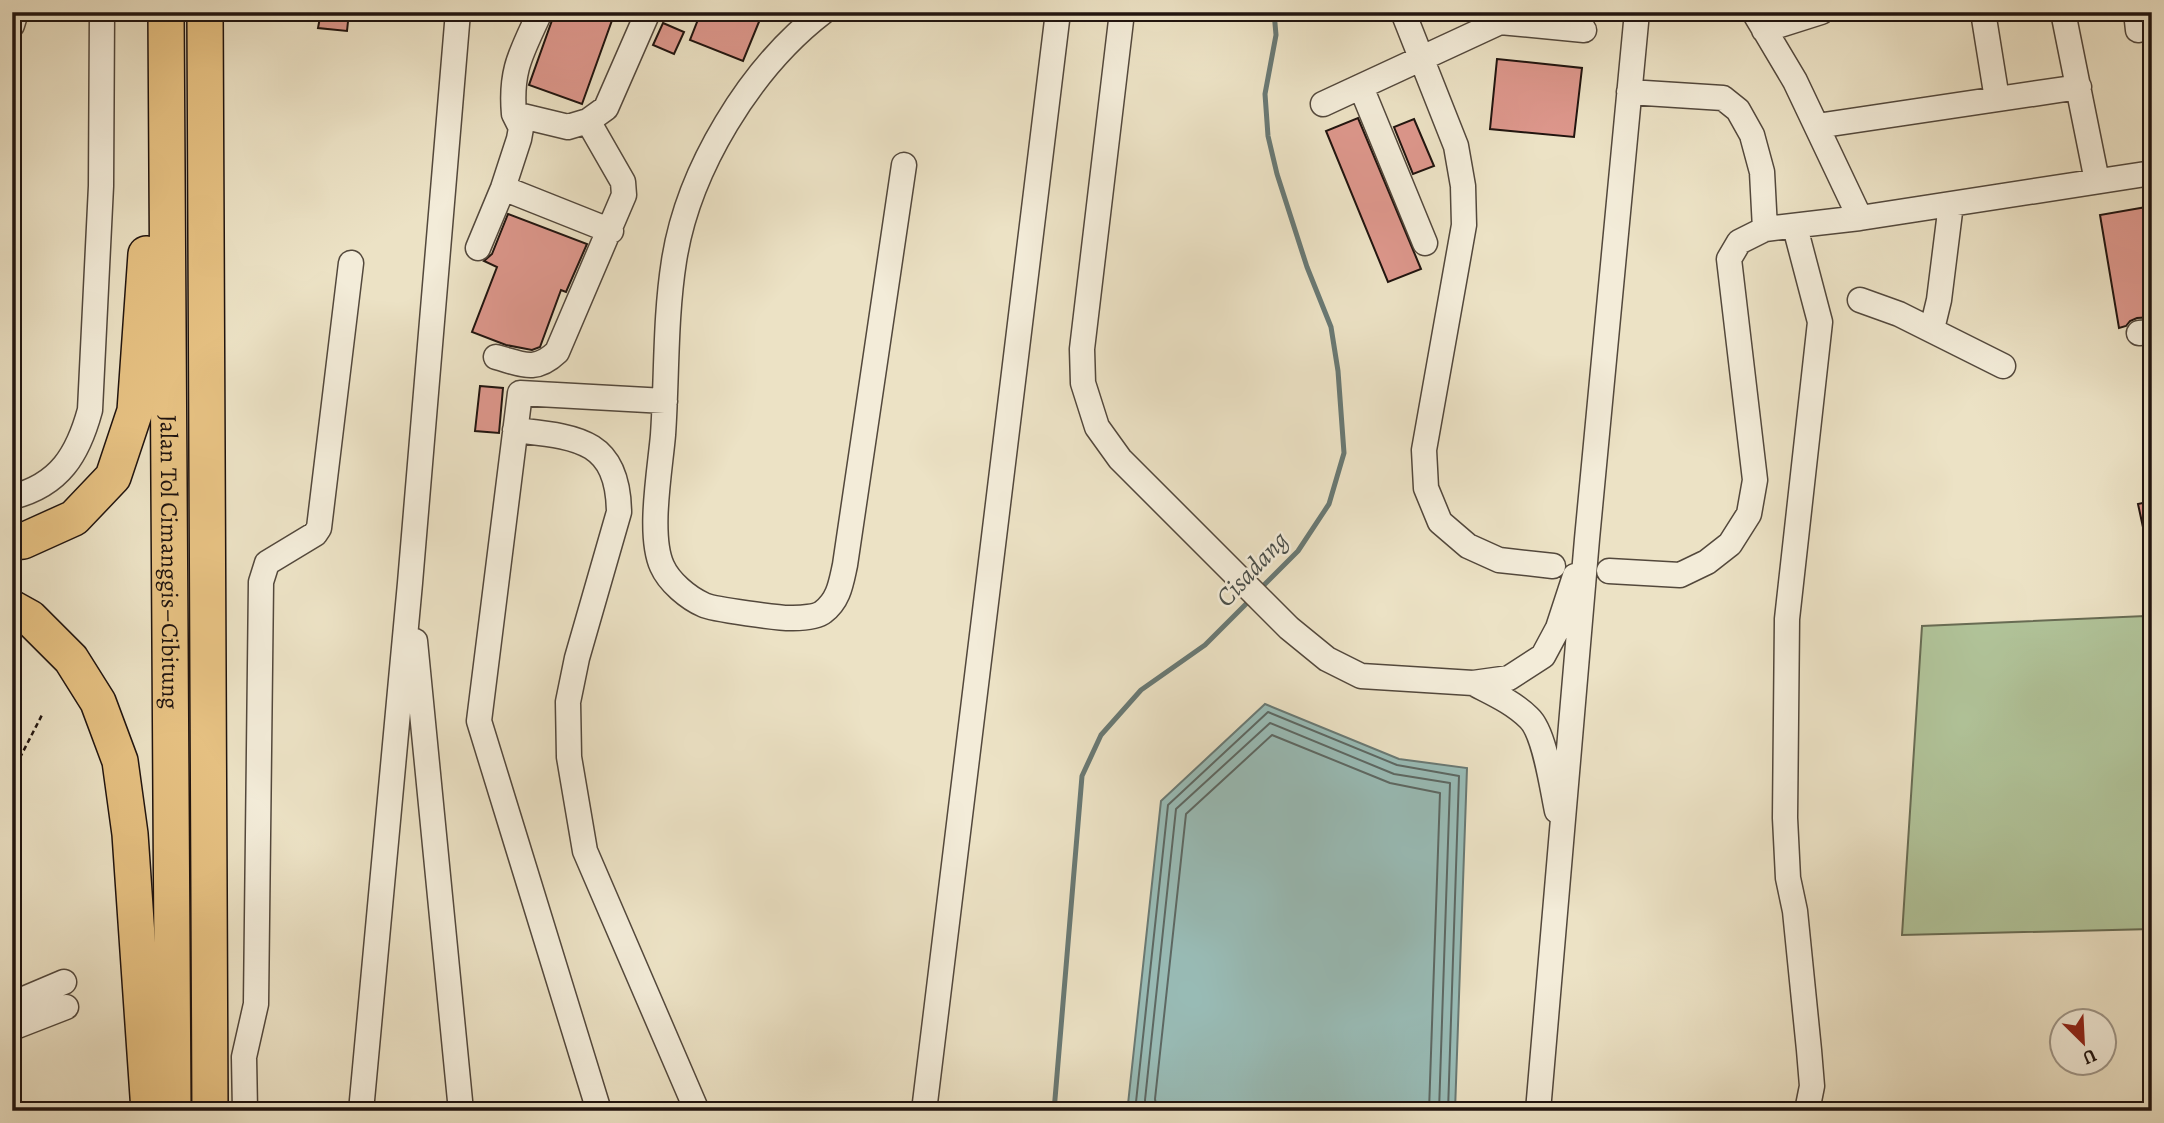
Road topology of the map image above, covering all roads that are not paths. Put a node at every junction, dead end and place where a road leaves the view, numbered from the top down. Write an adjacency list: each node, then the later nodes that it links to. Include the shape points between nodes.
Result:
1 (16, 12): 17 (street)
2 (102, 12): 46 (street, via 101,186 90,410 83,435 61,472)
3 (164, 12): 48 (highway, via 135,411 113,477 74,518); 58 (highway, Jalan Tol Cimanggis–Cibitung)
4 (205, 12): 59 (highway, Jalan Tol Cimanggis–Cibitung)
5 (458, 12): 51 (street)
6 (540, 12): 25 (street, via 515,69)
7 (648, 12): 26 (street, via 606,108)
8 (823, 12): 44 (street, via 755,81 715,140 692,192 674,258)
9 (1058, 12): 65 (street)
10 (1122, 12): 53 (street, via 1083,349 1083,383 1097,427 1120,459 1326,660 1361,676)
11 (1403, 12): 19 (street)
12 (1637, 12): 22 (street)
13 (1821, 12): 16 (street)
14 (1983, 12): 23 (street)
15 (2063, 12): 21 (street)
16 (1759, 21): 27 (street)
17 (12, 25)
18 (1584, 30): 19 (street, via 1500,22)
19 (1421, 60): 20 (street); 49 (street, via 1456,146 1464,225 1424,450 1426,488 1440,522 1468,546 1499,560)
20 (1361, 87): 24 (street); 37 (street)
21 (2079, 87): 23 (street); 30 (street)
22 (1629, 92): 35 (street, via 1723,98 1738,110 1752,135 1762,172); 47 (street)
23 (1997, 99): 27 (street)
24 (1323, 104)
25 (514, 114): 26 (street, via 568,127); 31 (street, via 521,128)
26 (588, 121): 36 (street, via 624,182)
27 (1817, 126): 33 (street)
28 (904, 165): 44 (street, via 845,565 839,594 822,614 791,618 705,606 679,588 662,567 655,541)
29 (2152, 173): 30 (street)
30 (2097, 181): 32 (street)
31 (503, 188): 36 (street); 38 (street)
32 (1951, 204): 33 (street); 41 (street, via 1940,300)
33 (1860, 218): 34 (street)
34 (1799, 226): 35 (street); 67 (street, via 1819,322 1787,619 1785,818 1810,1050 1812,1086)
35 (1765, 229): 50 (street, via 1738,242 1729,259 1755,480 1749,514 1730,544 1679,575)
36 (611, 231): 42 (street, via 557,352 532,367)
37 (1425, 243)
38 (478, 248)
39 (351, 263): 60 (street, via 319,528 267,562 261,582 256,1004 244,1057)
40 (1860, 300): 41 (street)
41 (1932, 329): 43 (street)
42 (496, 357)
43 (2003, 366)
44 (665, 401): 45 (street, via 520,393)
45 (516, 430): 63 (street, via 479,721); 64 (street, via 567,436 593,446 609,465 619,489 619,512 568,702 569,757 585,851)
46 (12, 497)
47 (1587, 539): 53 (street, via 1558,628 1543,656 1508,678); 54 (street)
48 (12, 542)
49 (1553, 566)
50 (1609, 572)
51 (410, 583): 61 (street); 62 (street)
52 (12, 608): 57 (highway, via 30,618 71,659 98,702 120,761 130,834)
53 (1473, 683): 54 (street, via 1531,719 1543,747)
54 (1563, 834): 66 (street)
55 (12, 1003): 56 (street, via 65,995)
56 (12, 1028)
57 (149, 1111)
58 (173, 1111)
59 (210, 1111)
60 (245, 1111)
61 (361, 1111)
62 (461, 1111)
63 (600, 1111)
64 (696, 1111)
65 (924, 1111)
66 (1538, 1111)
67 (1807, 1111)

